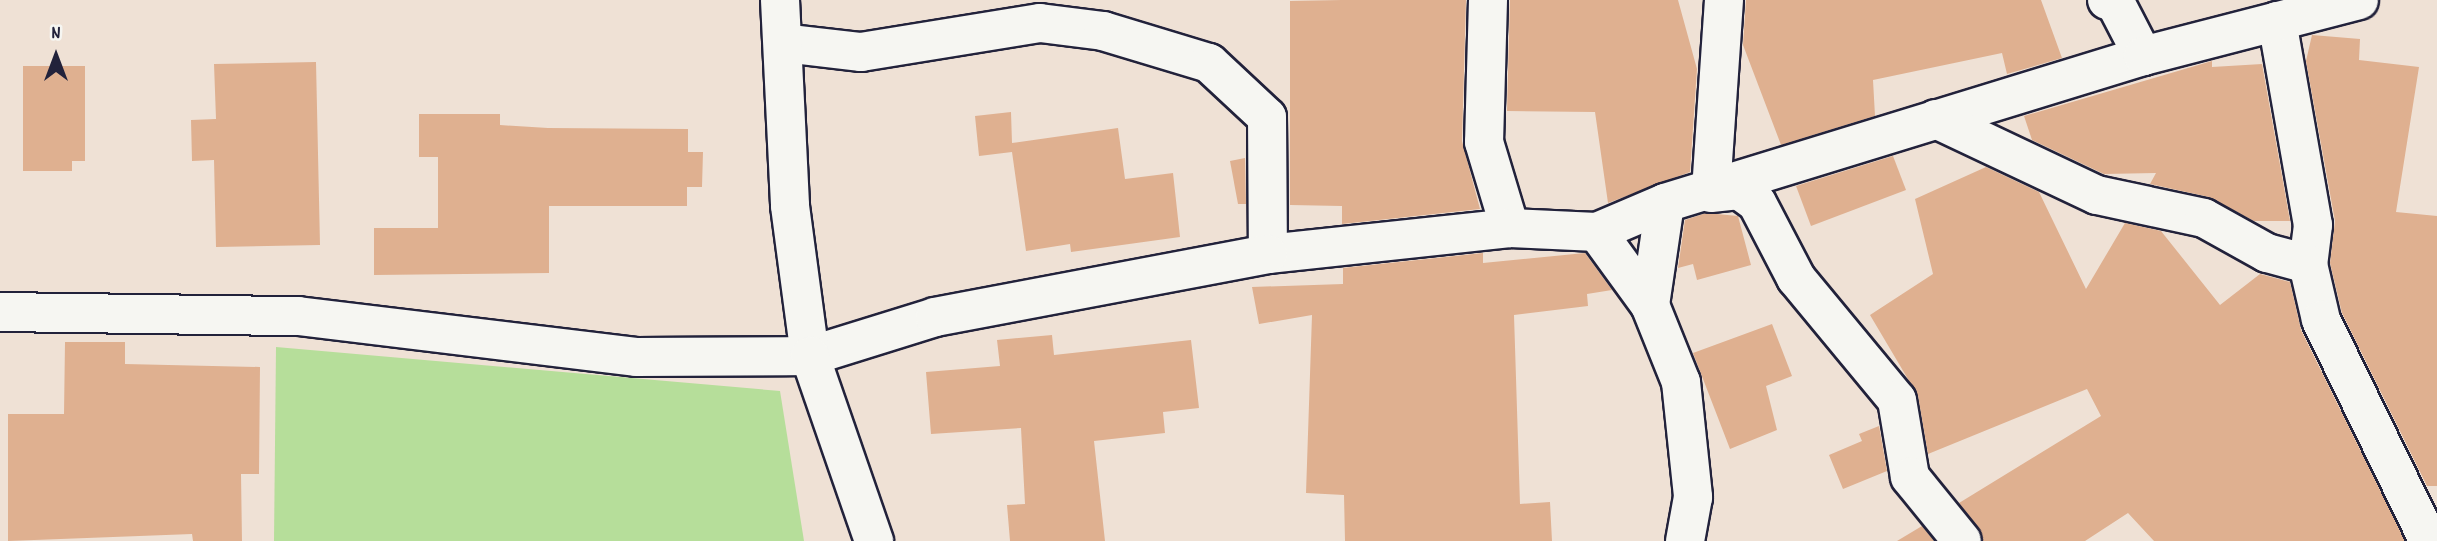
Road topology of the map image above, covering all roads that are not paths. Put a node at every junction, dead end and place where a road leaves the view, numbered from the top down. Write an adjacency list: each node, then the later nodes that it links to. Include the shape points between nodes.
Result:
1 (780, 0): 7 (street)
2 (1488, 0): 12 (street, via 1484,142)
3 (1724, 0): 10 (street)
4 (2107, 0): 8 (street, via 2115,2)
5 (2359, 0): 6 (street)
6 (2277, 21): 8 (street); 15 (street, via 2313,225)
7 (783, 43): 14 (street, via 861,52 1040,23 1102,31 1209,63 1267,117); 18 (street, via 790,206)
8 (2143, 56): 9 (street)
9 (1936, 120): 10 (street); 15 (street, via 2097,195 2204,218 2267,253)
10 (1711, 194): 11 (street); 21 (street, via 1739,190 1757,203 1796,278 1897,400 1910,477)
11 (1665, 202): 13 (street); 16 (street)
12 (1510, 228): 13 (street); 14 (street)
13 (1597, 232): 16 (street)
14 (1268, 254): 18 (street, via 935,317)
15 (2308, 264): 22 (street, via 2321,320)
16 (1650, 305): 19 (street, via 1681,382 1693,497)
17 (0, 312): 18 (street, via 298,316 636,357)
18 (810, 356): 20 (street)
19 (1689, 538)
20 (874, 541)
21 (1962, 541)
22 (2429, 541)

